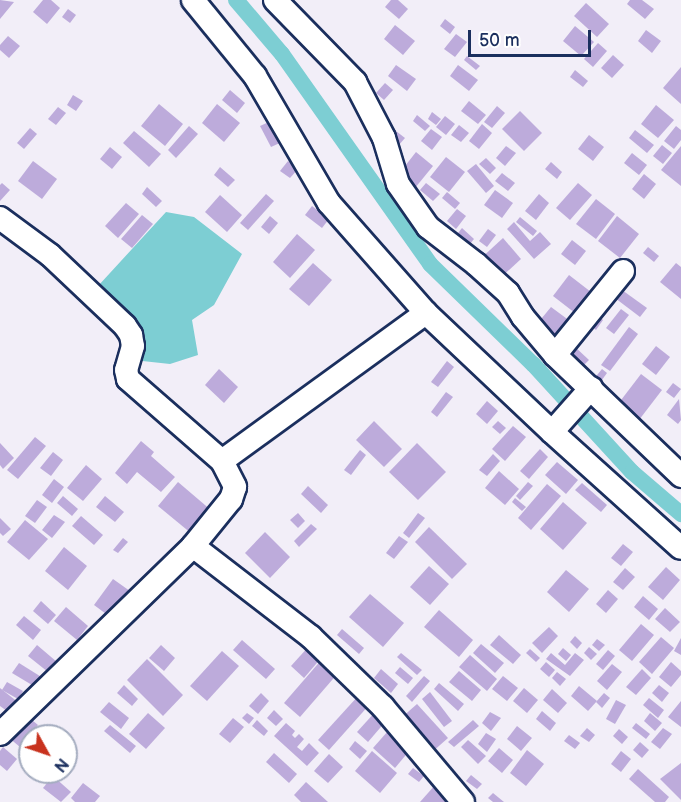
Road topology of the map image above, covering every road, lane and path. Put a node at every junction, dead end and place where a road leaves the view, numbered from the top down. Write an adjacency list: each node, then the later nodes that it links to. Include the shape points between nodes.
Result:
1 (193, 0): 5 (street, via 255,76 329,203)
2 (275, 0): 6 (street, via 355,82 384,138 398,184 428,226 508,293)
3 (0, 218): 9 (street, via 50,255 125,326 133,346 126,370 128,380)
4 (623, 271): 6 (street)
5 (426, 313): 8 (street); 9 (street)
6 (555, 355): 7 (street)
7 (589, 391): 8 (street); 10 (street)
8 (554, 429): 12 (street)
9 (222, 461): 11 (street, via 235,487 231,499)
10 (681, 476)
11 (193, 546): 13 (street); 14 (street, via 311,637 383,707)
12 (681, 548)
13 (0, 734)
14 (463, 802)

